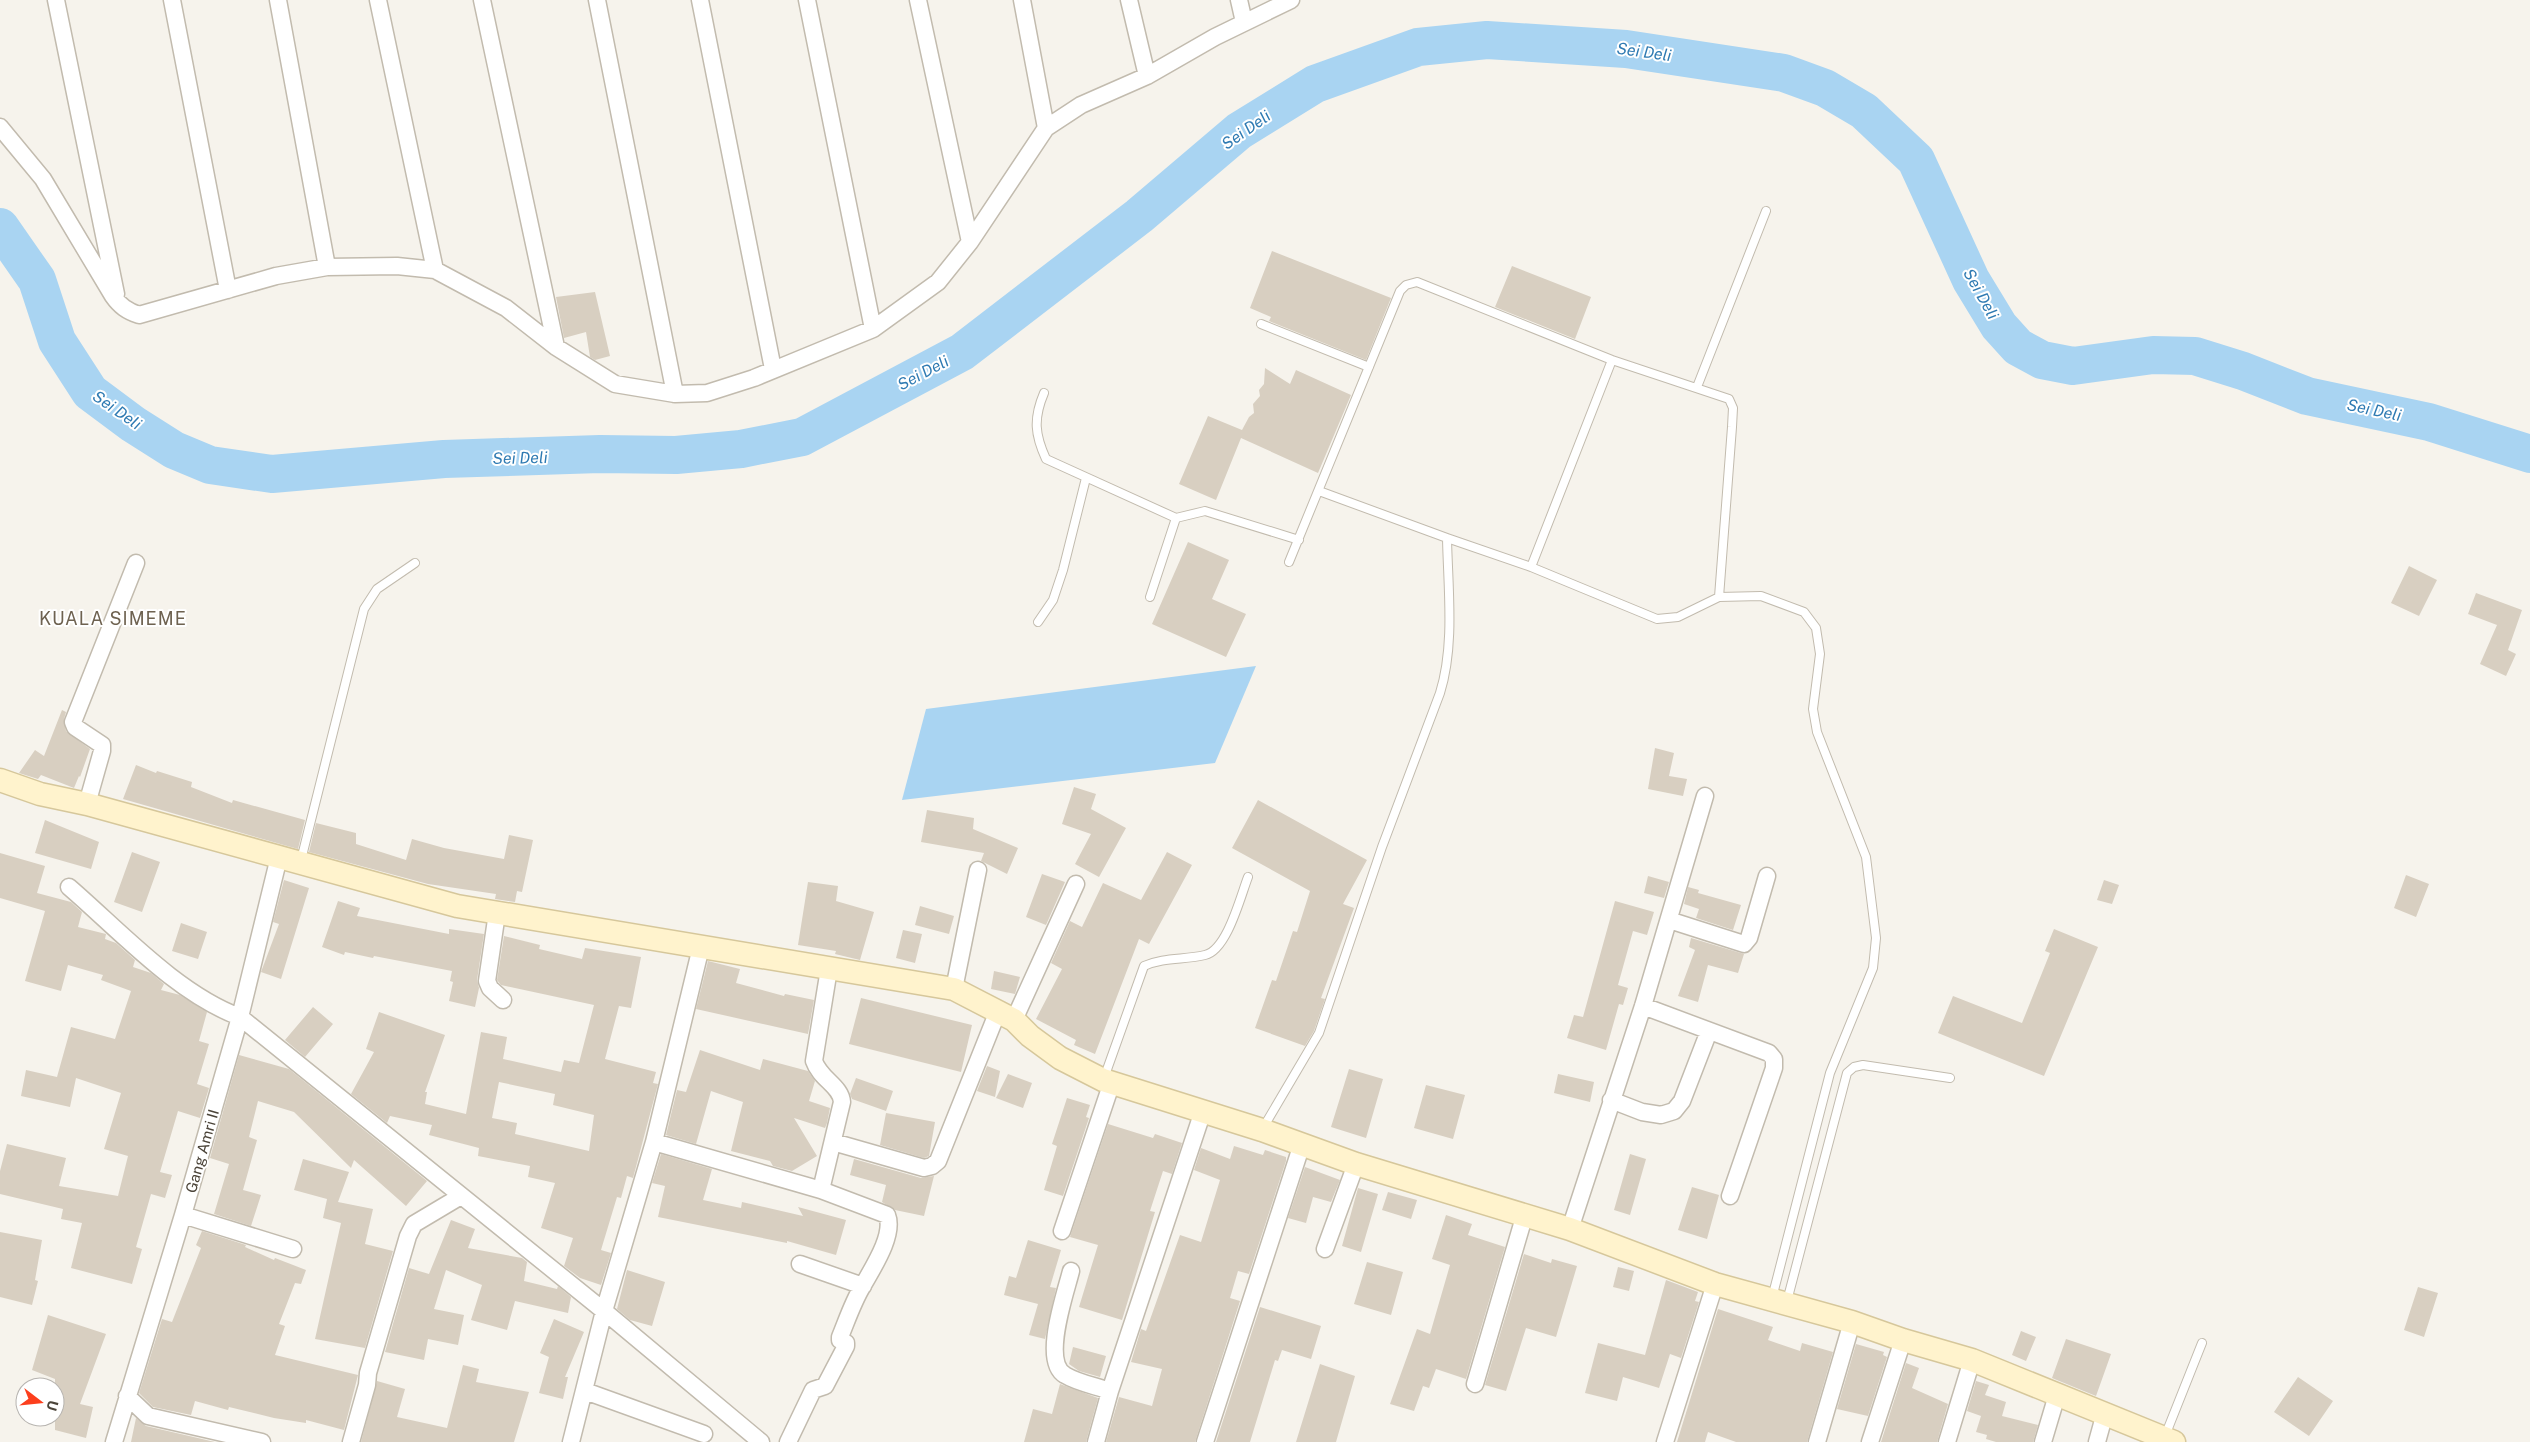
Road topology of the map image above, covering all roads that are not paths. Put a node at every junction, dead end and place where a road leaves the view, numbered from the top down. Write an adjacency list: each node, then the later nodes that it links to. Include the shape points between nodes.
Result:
1 (56, 0): 23 (street)
2 (172, 0): 22 (street)
3 (278, 0): 20 (street)
4 (378, 0): 21 (street)
5 (482, 0): 26 (street)
6 (597, 0): 32 (street)
7 (700, 0): 29 (street)
8 (807, 0): 25 (street)
9 (918, 0): 19 (street)
10 (1022, 0): 17 (street)
11 (1129, 0): 15 (street)
12 (1239, 0): 14 (street)
13 (1291, 0): 14 (street)
14 (1244, 22): 15 (street)
15 (1147, 76): 17 (street, via 1081,105)
16 (0, 127): 23 (street, via 43,179)
17 (1046, 128): 19 (street)
18 (1766, 211): 30 (lane)
19 (970, 242): 25 (street, via 938,282)
20 (328, 267): 21 (street, via 398,266); 22 (street, via 276,276)
21 (435, 270): 26 (street, via 506,308)
22 (228, 290): 23 (street, via 139,315)
23 (118, 303)
24 (1261, 324): 28 (lane)
25 (873, 328): 29 (street)
26 (556, 347): 32 (street, via 615,384)
27 (1612, 360): 28 (lane, via 1411,282 1400,291); 30 (lane); 41 (lane)
28 (1369, 367): 34 (lane)
29 (773, 369): 32 (street, via 707,393)
30 (1697, 387): 43 (lane, via 1725,396 1733,408)
31 (1044, 393): 33 (lane, via 1038,409 1036,438 1046,460)
32 (675, 394)
33 (1086, 478): 35 (lane); 44 (lane, via 1056,592)
34 (1319, 491): 36 (lane); 37 (lane)
35 (1176, 518): 37 (lane, via 1205,510); 42 (lane)
36 (1447, 538): 41 (lane); 69 (lane, via 1447,673 1382,847 1319,1033)
37 (1298, 540): 39 (lane)
38 (415, 562): 49 (lane, via 377,589 364,609)
39 (1289, 562)
40 (136, 563): 47 (street, via 73,722 74,727 102,745)
41 (1531, 567): 43 (lane, via 1657,619 1678,617)
42 (1150, 597)
43 (1718, 597): 87 (lane, via 1761,596 1804,612 1816,628 1820,654 1813,709 1817,732 1866,858 1876,938 1873,968 1830,1073)
44 (1038, 622)
45 (0, 780): 47 (main road, via 40,794)
46 (1705, 796): 56 (street)
47 (87, 804): 48 (main road)
48 (279, 857): 49 (main road); 63 (street, Gang Amri II)
49 (301, 862): 55 (main road, via 457,906)
50 (978, 870): 59 (street)
51 (1767, 876): 56 (street, via 1749,938 1744,944)
52 (1248, 877): 66 (lane, via 1223,942 1214,951 1206,955 1157,960 1144,966)
53 (1076, 884): 62 (street)
54 (69, 887): 63 (street, via 151,962 219,1007)
55 (497, 913): 57 (main road); 60 (street, via 487,981)
56 (1670, 920): 61 (street)
57 (701, 947): 58 (main road); 70 (street)
58 (829, 969): 59 (main road); 71 (street, via 814,1061 817,1070 842,1095)
59 (954, 989): 62 (main road)
60 (503, 1000)
61 (1643, 1006): 64 (street); 67 (street)
62 (1006, 1016): 66 (main road, via 1060,1058); 71 (street, via 938,1161 932,1166 924,1168)
63 (240, 1017): 75 (street); 78 (street, Gang Amri II)
64 (1709, 1030): 67 (street, via 1682,1101 1674,1111 1661,1115 1642,1112); 76 (street, via 1769,1053 1774,1059 1774,1068)
65 (1950, 1078): 87 (lane, via 1863,1065 1847,1073)
66 (1108, 1081): 68 (main road); 80 (street)
67 (1611, 1100): 79 (street)
68 (1203, 1111): 69 (main road); 95 (street)
69 (1262, 1130): 72 (main road)
70 (654, 1142): 74 (street); 88 (street)
71 (833, 1142): 74 (street)
72 (1302, 1144): 73 (main road); 109 (street)
73 (1356, 1164): 77 (main road); 81 (street)
74 (820, 1190): 86 (street, via 887,1215 889,1228 873,1272)
75 (461, 1196): 88 (street); 104 (street, via 414,1224 408,1236)
76 (1730, 1196)
77 (1525, 1214): 79 (main road); 93 (street)
78 (184, 1215): 82 (street); 96 (street, Gang Amri II)
79 (1570, 1228): 85 (main road)
80 (1062, 1231)
81 (1325, 1248)
82 (293, 1249)
83 (800, 1264): 86 (street)
84 (1072, 1271): 95 (street, via 1056,1326 1059,1368 1064,1375)
85 (1715, 1284): 87 (main road); 110 (street)
86 (862, 1286): 107 (street, via 839,1338 846,1346 825,1386 813,1390)
87 (1778, 1302): 89 (main road)
88 (604, 1311): 94 (street); 106 (street)
89 (1852, 1322): 90 (main road); 111 (street)
90 (1903, 1340): 92 (main road); 112 (street)
91 (2202, 1343): 101 (lane)
92 (1972, 1360): 97 (main road); 113 (street)
93 (1475, 1384)
94 (585, 1391): 99 (street); 105 (street)
95 (1110, 1391): 108 (street)
96 (127, 1396): 100 (street, via 148,1416); 102 (street, Gang Amri II)
97 (2057, 1396): 98 (main road); 114 (street)
98 (2105, 1413): 101 (main road); 115 (street)
99 (704, 1434)
100 (236, 1439): 103 (street)
101 (2169, 1440)
102 (114, 1442)
103 (262, 1442)
104 (351, 1442)
105 (571, 1442)
106 (760, 1442)
107 (788, 1442)
108 (1096, 1442)
109 (1205, 1442)
110 (1665, 1442)
111 (1817, 1442)
112 (1870, 1442)
113 (1948, 1442)
114 (2043, 1442)
115 (2097, 1442)

